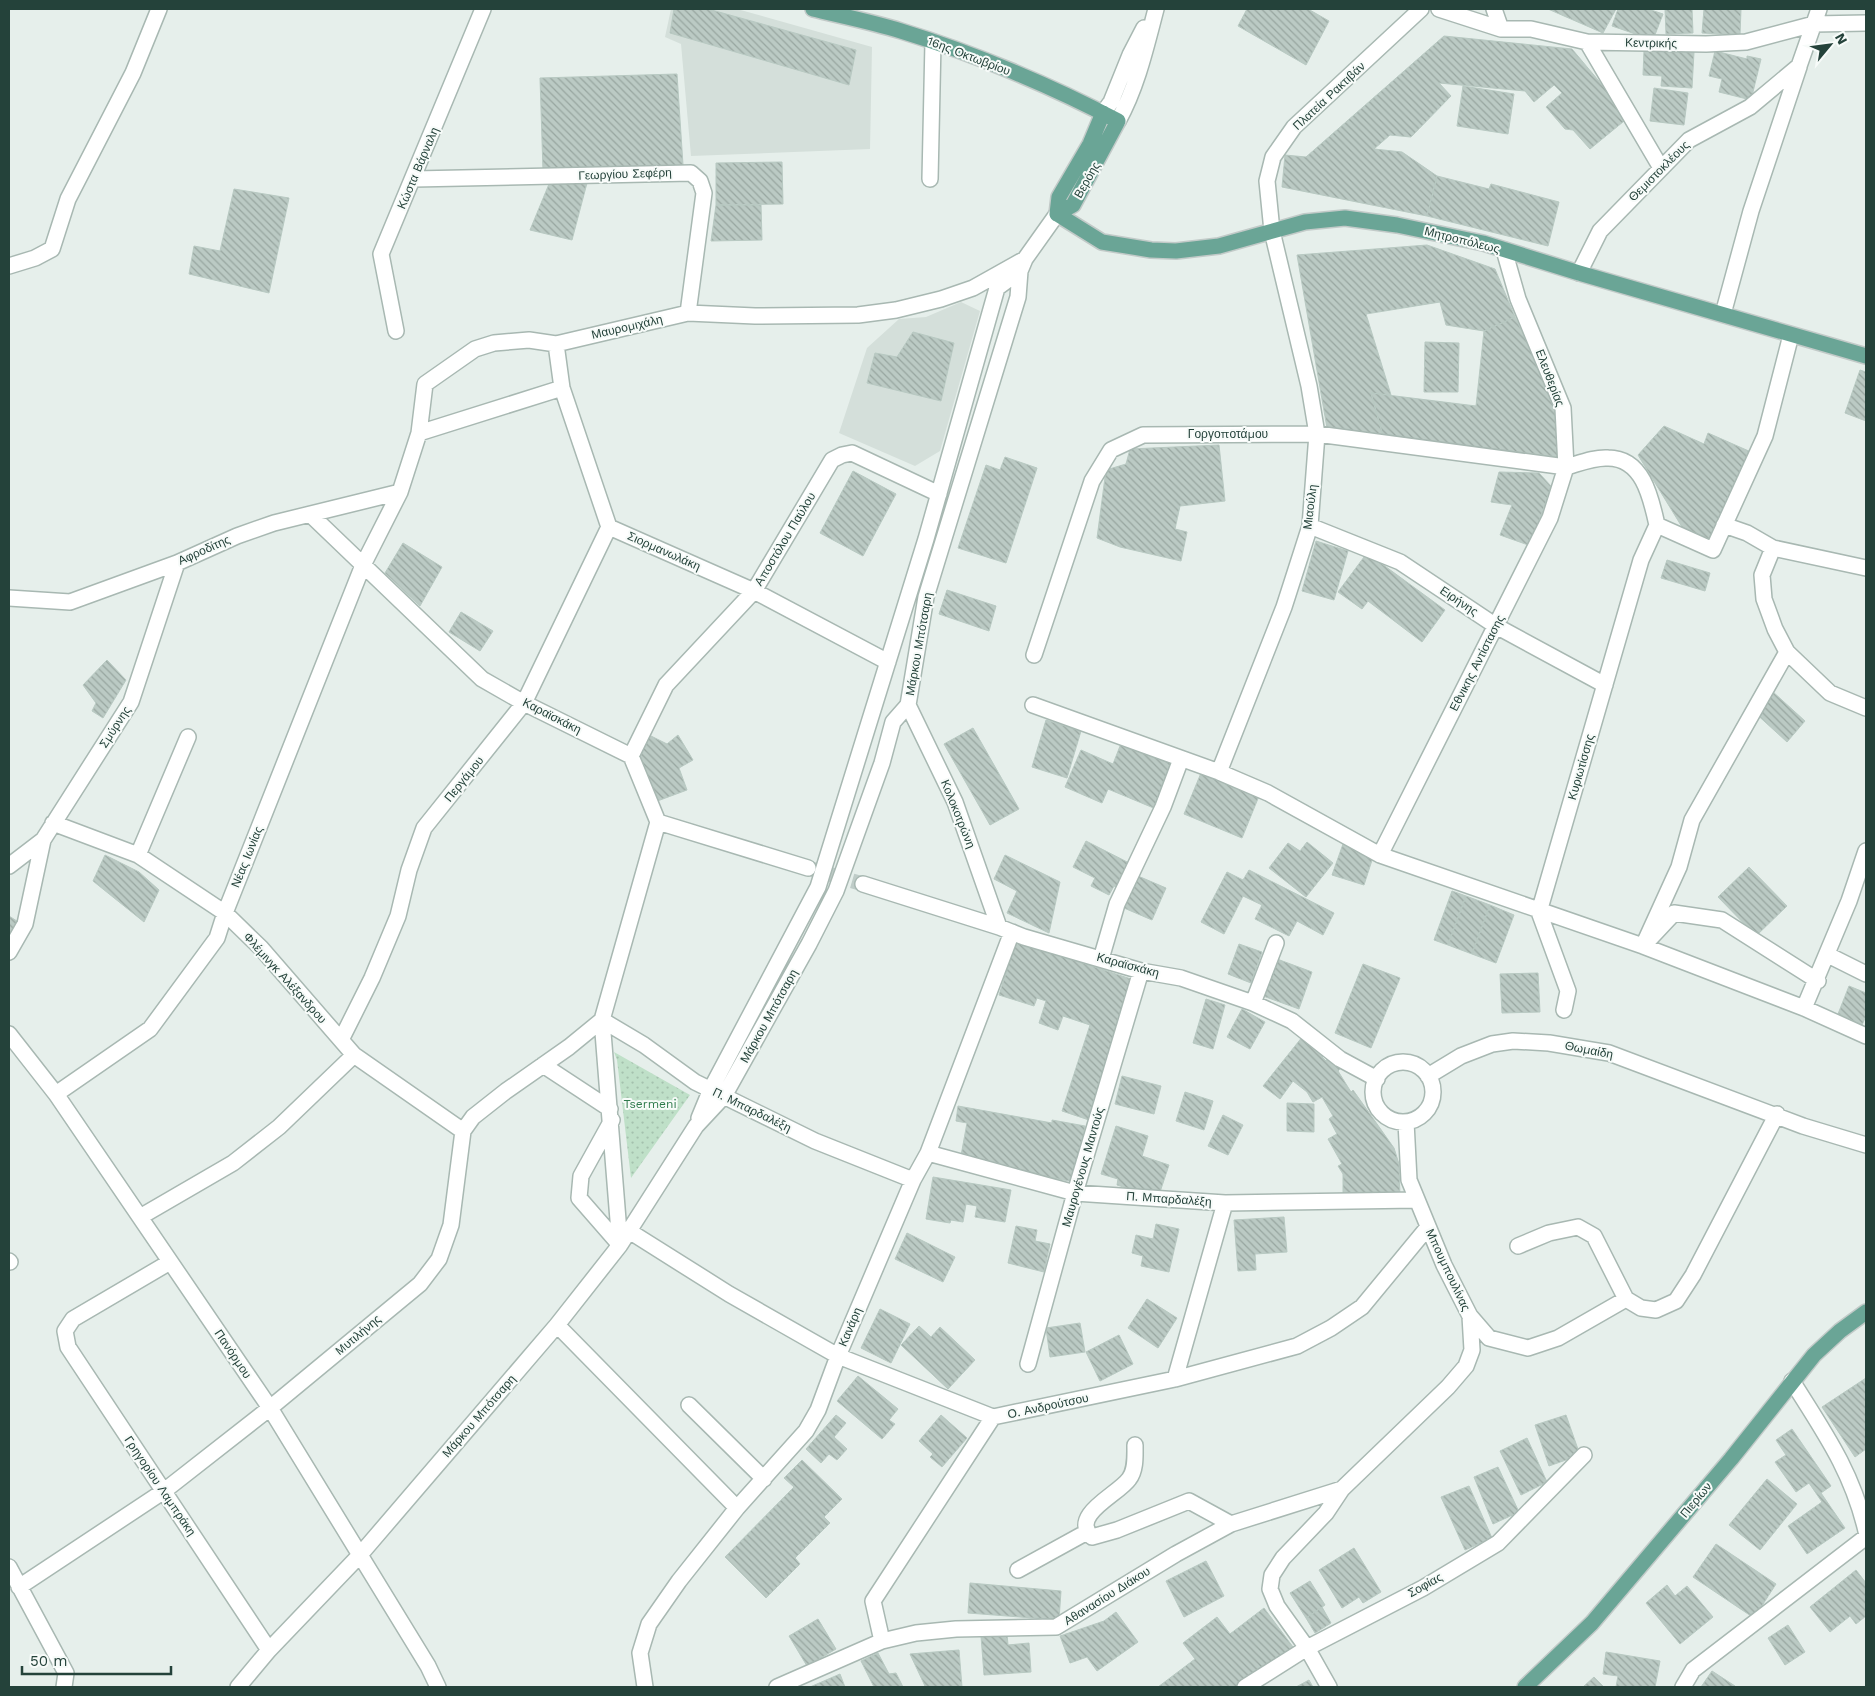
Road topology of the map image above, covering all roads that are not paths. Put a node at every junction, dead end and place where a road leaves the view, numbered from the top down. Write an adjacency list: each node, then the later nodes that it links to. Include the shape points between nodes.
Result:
1 (159, 9): 24 (street, via 133,73 68,199 52,248 35,258)
2 (483, 9): 18 (street, Κώστα Βάρναλη)
3 (813, 9): 12 (main road, 16ης Οκτωβρίου, via 900,30)
4 (1155, 9): 15 (street, Βερόης); 16 (street, Βερόης, via 1141,63)
5 (1421, 9): 21 (street, Πλατεία Ρακτιβάν, via 1294,127 1273,157 1268,182)
6 (1439, 9): 11 (street, Κεντρικής)
7 (1494, 9): 11 (street)
8 (1819, 9): 9 (street)
9 (1814, 24): 10 (street, Κεντρικής); 13 (street, Κεντρικής, via 1746,42); 14 (street)
10 (1866, 24)
11 (1501, 29): 13 (street, Κεντρικής, via 1531,29)
12 (933, 42): 15 (main road, 16ης Οκτωβρίου, via 1008,70); 19 (street)
13 (1586, 42): 17 (street)
14 (1799, 66): 17 (street, Θεμιστοκλέους, via 1750,107 1689,140); 27 (street, via 1754,202)
15 (1103, 113): 16 (main road, 16ης Οκτωβρίου); 20 (main road, Βερόης, via 1090,144 1058,197)
16 (1118, 121): 20 (main road, Βερόης, via 1073,205)
17 (1661, 168): 25 (street, Θεμιστοκλέους, via 1600,231)
18 (414, 179): 26 (street, Γεωργίου Σεφέρη, via 691,173 700,181 704,193); 28 (street, Κώστα Βάρναλη, via 381,254)
19 (930, 179)
20 (1057, 214): 21 (main road, Μητροπόλεως, via 1102,242 1151,250 1219,246); 23 (street, Μάρκου Μπότσαρη)
21 (1272, 231): 22 (main road, Μητροπόλεως, via 1305,222 1344,218 1397,225); 34 (street, Μιαούλη, via 1309,386)
22 (1504, 250): 25 (main road, Μητροπόλεως); 35 (street, Ελευθερίας, via 1518,299 1563,408)
23 (1022, 265): 26 (street, Μαυρομιχάλη, via 972,288 896,310 858,315); 37 (street, Μάρκου Μπότσαρη, via 997,288); 55 (street, Μάρκου Μπότσαρη, via 1018,297 926,597)
24 (9, 266)
25 (1579, 273): 27 (main road, Μητροπόλεως)
26 (688, 313): 30 (street, Μαυρομιχάλη)
27 (1723, 314): 29 (main road, Μητροπόλεως)
28 (396, 331)
29 (1791, 335): 31 (main road, Μητροπόλεως); 40 (street, via 1764,436)
30 (556, 344): 32 (street); 33 (street, Μαυρομιχάλη, via 529,340 494,343 475,349 425,384)
31 (1866, 356)
32 (562, 388): 33 (street); 42 (street)
33 (419, 433): 36 (street, Μαυρομιχάλη)
34 (1317, 434): 35 (street, Γοργοποτάμου); 41 (street, Μιαούλη); 51 (street, Γοργοποτάμου, via 1143,435 1111,450 1092,481)
35 (1566, 467): 39 (street, via 1610,457 1632,465 1649,491); 49 (street, Εθνικης Αντίστασης, via 1550,518)
36 (400, 492): 38 (street, Αφροδίτης); 45 (street, Μαυρομιχάλη)
37 (939, 494): 47 (street, Αποστόλου Παύλου, via 852,453 832,460); 52 (street, Μάρκου Μπότσαρη)
38 (311, 515): 44 (street, Αφροδίτης, via 237,536); 45 (street, Καραϊσκάκη)
39 (1657, 525): 40 (street, via 1713,550); 53 (street, Κυριωτίσσης, via 1641,560)
40 (1724, 525): 43 (street)
41 (1310, 526): 49 (street, Ειρήνης, via 1400,562); 61 (street, Μιαούλη, via 1284,607)
42 (609, 527): 47 (street, Σιορμανωλάκη); 54 (street, Περγάμου)
43 (1774, 548): 46 (street); 50 (street, via 1762,575 1764,599 1774,629)
44 (177, 563): 48 (street, Αφροδίτης, via 70,602); 63 (street, Σμύρνης, via 131,702)
45 (363, 565): 54 (street, Καραϊσκάκη, via 482,679); 72 (street, Νέας Ιωνίας)
46 (1866, 568)
47 (754, 591): 52 (street, Σιορμανωλάκη); 59 (street, Αποστόλου Παύλου, via 666,685)
48 (9, 598)
49 (1496, 626): 53 (street, Ειρήνης); 67 (street, Εθνικης Αντίστασης)
50 (1787, 652): 57 (street, via 1830,693); 75 (street, via 1692,820 1679,867)
51 (1034, 655)
52 (888, 662): 93 (street, Μάρκου Μπότσαρη, via 818,887)
53 (1605, 685): 71 (street, Κυριωτίσσης)
54 (524, 702): 59 (street, Καραϊσκάκη); 88 (street, Περγάμου, via 424,828 398,916 372,978)
55 (908, 705): 73 (street, Κολοκοτρώνη, via 955,802); 93 (street, Μάρκου Μπότσαρη, via 893,722 882,763 836,891 809,944)
56 (1033, 705): 60 (street)
57 (1866, 708)
58 (188, 737): 66 (street)
59 (630, 756): 62 (street)
60 (1181, 759): 61 (street); 78 (street, via 1163,807 1117,904)
61 (1219, 772): 67 (street, via 1268,793)
62 (658, 822): 69 (street); 85 (street)
63 (53, 823): 64 (street, Σμύρνης); 66 (street, Φλέμινγκ Αλέξανδρου)
64 (43, 840): 68 (street, Σμύρνης); 76 (street, via 24,924)
65 (1866, 851): 77 (street)
66 (138, 855): 72 (street, Φλέμινγκ Αλέξανδρου)
67 (1380, 855): 71 (street)
68 (9, 866)
69 (808, 868)
70 (863, 884): 73 (street, Καραϊσκάκη)
71 (1539, 912): 75 (street); 84 (street, via 1568,991)
72 (225, 913): 88 (street, Φλέμινγκ Αλέξανδρου); 94 (street, Νέας Ιωνίας, via 217,938 150,1029)
73 (1006, 929): 78 (street, Καραϊσκάκη); 101 (street, Κανάρη)
74 (1276, 943): 82 (street)
75 (1643, 946): 81 (street, via 1674,913 1722,920); 83 (street)
76 (9, 952)
77 (1828, 955): 80 (street); 81 (street)
78 (1102, 959): 79 (street, Καραϊσκάκη)
79 (1141, 971): 82 (street, Καραϊσκάκη, via 1181,978); 103 (street, Μαυρογένους Μαντούς)
80 (1866, 974)
81 (1818, 981): 83 (street)
82 (1253, 1003): 92 (street, Καραϊσκάκη, via 1292,1020 1340,1059)
83 (1804, 1008): 87 (street)
84 (1564, 1010)
85 (602, 1020): 90 (street); 93 (street, Π. Μπαρδαλέξη, via 695,1082); 95 (street)
86 (9, 1034): 94 (street, Πανόρμου)
87 (1866, 1036)
88 (340, 1040): 89 (street, Φλέμινγκ Αλέξανδρου)
89 (354, 1055): 98 (street, Φλέμινγκ Αλέξανδρου); 106 (street, via 280,1127 232,1163)
90 (543, 1065): 95 (street); 98 (street, via 473,1117)
91 (1428, 1076): 92 (street, via 1421,1068 1402,1062 1383,1069); 96 (street, Θωμαίδη, via 1461,1056 1492,1044 1513,1041 1549,1043 1609,1053); 97 (street, via 1433,1088 1429,1108 1416,1119)
92 (1377, 1079): 97 (street, via 1373,1088 1378,1108 1393,1120)
93 (717, 1093): 102 (street, Π. Μπαρδαλέξη, via 815,1141); 108 (street, Μάρκου Μπότσαρη)
94 (56, 1094): 106 (street, Πανόρμου)
95 (611, 1114): 109 (street); 109 (street, via 581,1176 579,1198)
96 (1777, 1114): 99 (street, Θωμαίδη); 100 (street, Θωμαίδη); 112 (street, via 1694,1274 1676,1301 1656,1310 1641,1308)
97 (1406, 1122): 104 (street, Μπουμπουλίνας, via 1409,1180)
98 (464, 1130): 121 (street, Mυτιλήνης, via 451,1225 439,1258 420,1284)
99 (1866, 1134)
100 (1866, 1145)
101 (928, 1153): 102 (street, Κανάρη); 103 (street, Π. Μπαρδαλέξη)
102 (913, 1180): 116 (street, Κανάρη)
103 (1075, 1193): 105 (street, Π. Μπαρδαλέξη); 117 (street, Μαυρογένους Μαντούς)
104 (1416, 1200): 105 (street, Π. Μπαρδαλέξη); 107 (street, Μπουμπουλίνας)
105 (1225, 1203): 118 (street)
106 (140, 1217): 111 (street, Πανόρμου)
107 (1428, 1227): 114 (street, Μπουμπουλίνας); 118 (street, Ο. Ανδρούτσου, via 1362,1306 1331,1328 1297,1346)
108 (629, 1231): 109 (street, Μάρκου Μπότσαρη); 116 (street, Ο. Ανδρούτσου, via 729,1294)
109 (620, 1245): 115 (street, Μάρκου Μπότσαρη)
110 (1518, 1246): 112 (street, via 1549,1233 1578,1227 1594,1236)
111 (170, 1262): 121 (street, Πανόρμου); 127 (street, Γρηγορίου Λαμπράκη, via 73,1319 65,1331 68,1347)
112 (1626, 1299): 114 (street, via 1558,1338 1528,1348 1489,1338)
113 (1866, 1312): 119 (main road, Πιερίων, via 1840,1331)
114 (1470, 1316): 126 (street, Μπουμπουλίνας, via 1472,1350 1466,1366 1448,1388)
115 (557, 1325): 128 (street); 133 (street, Μάρκου Μπότσαρη)
116 (838, 1356): 122 (street, Ο. Ανδρούτσου); 125 (street, Κανάρη, via 818,1410 806,1431)
117 (1028, 1364)
118 (1175, 1379): 122 (street, Ο. Ανδρούτσου)
119 (1792, 1381): 130 (street, via 1839,1455 1858,1498); 147 (main road, Πιερίων, via 1731,1459 1592,1623)
120 (689, 1405): 125 (street)
121 (270, 1408): 127 (street, Mυτιλήνης); 133 (street, Πανόρμου)
122 (993, 1417): 137 (street, via 873,1601)
123 (1136, 1445): 131 (street, via 1130,1479 1091,1511)
124 (1584, 1455): 138 (street, Σοφίας, via 1498,1543 1423,1588)
125 (764, 1479): 128 (street, Κανάρη)
126 (1342, 1488): 129 (street, Αθανασίου Διάκου); 138 (street, via 1326,1513 1272,1574 1270,1589 1277,1606)
127 (164, 1491): 136 (street, Mυτιλήνης); 139 (street, Γρηγορίου Λαμπράκη)
128 (737, 1508): 143 (street, Κανάρη, via 649,1624 640,1653)
129 (1231, 1524): 131 (street, via 1189,1501 1117,1530 1092,1537); 137 (street, Αθανασίου Διάκου, via 1056,1627 956,1629)
130 (1866, 1530)
131 (1087, 1532): 135 (street)
132 (1866, 1537): 148 (street, via 1693,1670)
133 (359, 1556): 139 (street, Μάρκου Μπότσαρη); 142 (street, Πανόρμου)
134 (9, 1567): 136 (street)
135 (1018, 1570)
136 (19, 1587): 140 (street)
137 (882, 1641): 144 (street, Αθανασίου Διάκου)
138 (1306, 1648): 145 (street, Σοφίας); 146 (street)
139 (268, 1650): 141 (street, Μάρκου Μπότσαρη)
140 (65, 1680)
141 (238, 1687)
142 (438, 1687)
143 (645, 1687)
144 (777, 1687)
145 (1245, 1687)
146 (1329, 1687)
147 (1525, 1687)
148 (1683, 1687)

